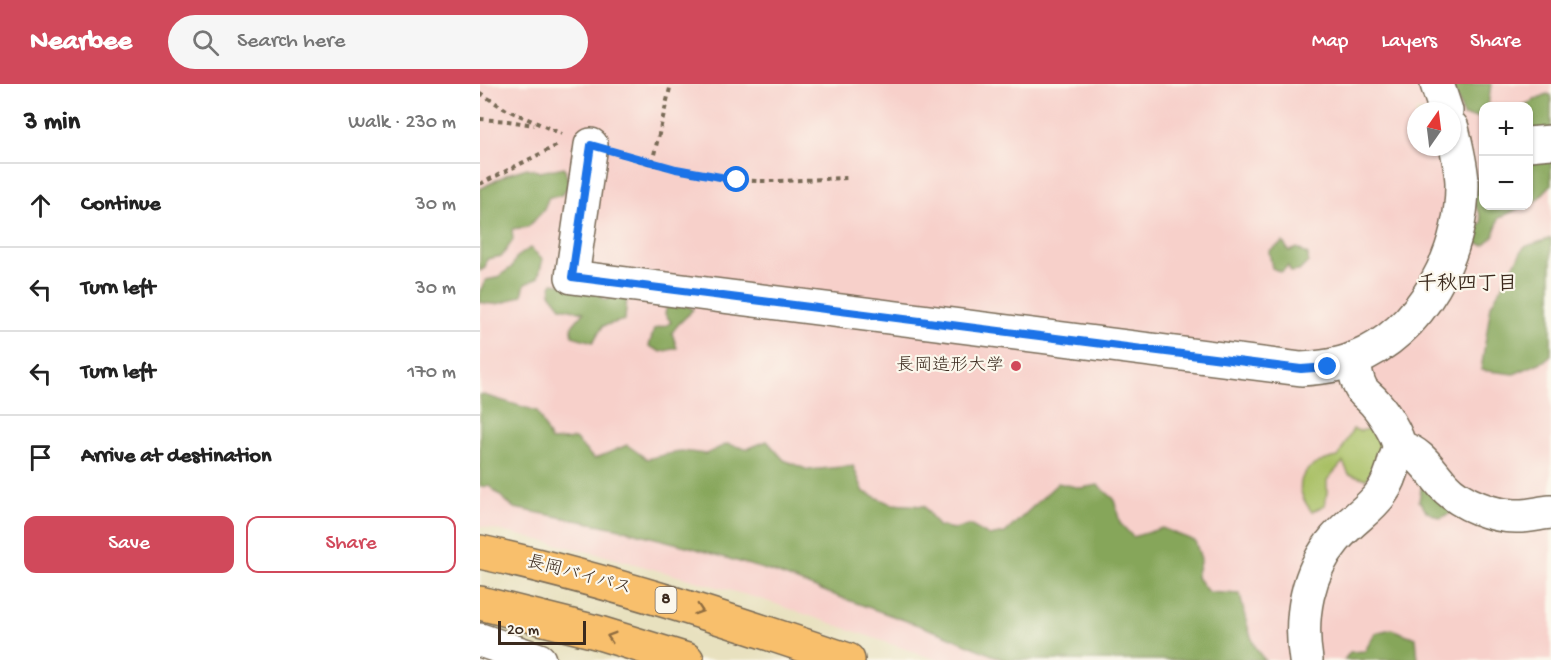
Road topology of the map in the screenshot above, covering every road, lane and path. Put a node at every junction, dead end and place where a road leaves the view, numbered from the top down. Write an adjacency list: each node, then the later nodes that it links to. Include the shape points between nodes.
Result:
1 (671, 84): 11 (path)
2 (1437, 84): 4 (street)
3 (480, 93): 6 (path)
4 (1443, 102)
5 (480, 119): 6 (path)
6 (544, 126): 7 (path)
7 (581, 141): 11 (path); 13 (path); 14 (street, via 572,277 1301,369 1328,367)
8 (1551, 142): 10 (street)
9 (1464, 144): 14 (street, via 1461,210 1445,266 1432,292 1398,331)
10 (1533, 144)
11 (652, 163): 12 (path, via 737,180)
12 (847, 178)
13 (480, 184)
14 (1354, 359): 15 (street, via 1356,377 1384,415)
15 (1399, 447): 16 (street, via 1411,450 1445,487 1476,509 1517,516); 23 (street, via 1386,488 1336,538 1312,578 1304,614)
16 (1551, 512)
17 (480, 552): 22 (highway, 長岡バイパス / 8, one-way to 22, via 693,608)
18 (480, 603): 21 (highway, one-way to 18)
19 (480, 640): 20 (street)
20 (539, 660)
21 (687, 660)
22 (848, 660)
23 (1306, 660)

